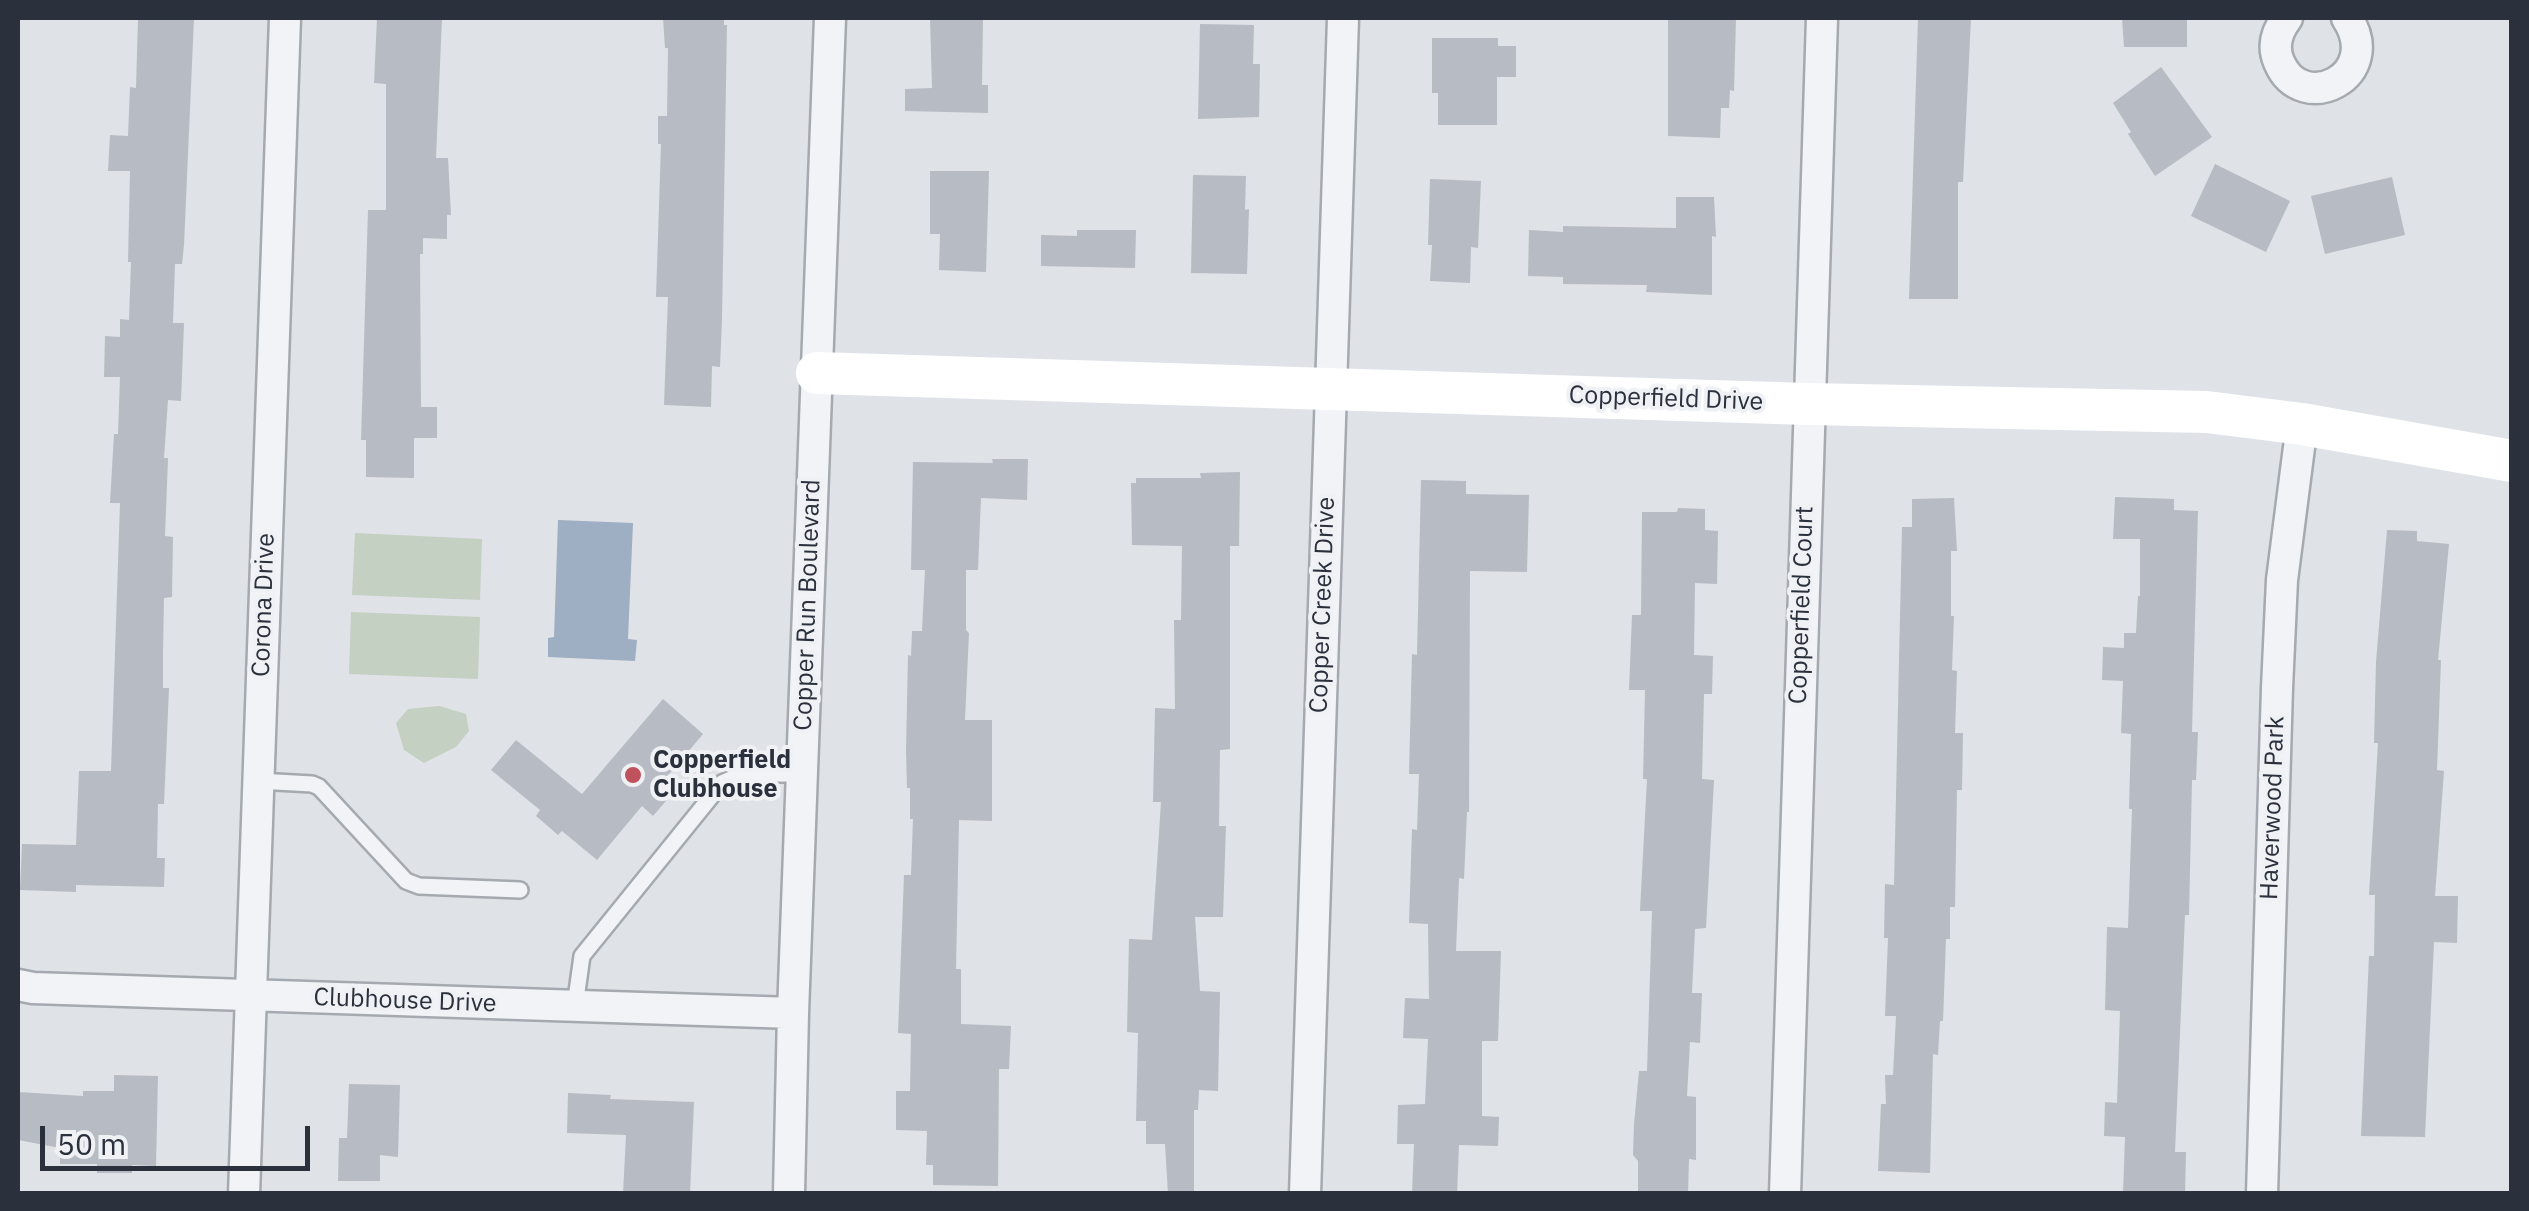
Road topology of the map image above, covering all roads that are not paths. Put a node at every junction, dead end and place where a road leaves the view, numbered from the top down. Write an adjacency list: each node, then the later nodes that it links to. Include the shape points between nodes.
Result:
1 (285, 18): 13 (street, Corona Drive)
2 (830, 18): 7 (street, Copper Run Boulevard)
3 (1344, 18): 8 (street, Copper Creek Drive)
4 (1822, 18): 9 (street, Copperfield Court)
5 (2286, 18): 6 (street, via 2276,55 2289,78 2312,88 2350,72 2355,30)
6 (2347, 18)
7 (817, 373): 8 (street, Copperfield Drive); 12 (street, Copper Run Boulevard)
8 (1329, 387): 9 (street, Copperfield Drive); 21 (street, Copper Creek Drive)
9 (1808, 404): 10 (street, Copperfield Drive, via 2207,412); 22 (street, Copperfield Court)
10 (2302, 424): 11 (street, Copperfield Drive); 23 (street, Haverwood Park, via 2276,688)
11 (2512, 462)
12 (802, 774): 17 (lane, via 743,774 722,783 582,956); 18 (street, Copper Run Boulevard)
13 (258, 781): 14 (lane, via 318,788 406,881); 16 (street, Corona Drive)
14 (520, 890)
15 (18, 985): 16 (street, Clubhouse Drive)
16 (251, 996): 17 (street, Clubhouse Drive); 19 (street, Corona Drive)
17 (574, 1006): 18 (street, Clubhouse Drive)
18 (792, 1013): 20 (street, Copper Run Boulevard)
19 (244, 1194)
20 (789, 1194)
21 (1305, 1194)
22 (1785, 1194)
23 (2262, 1194)

